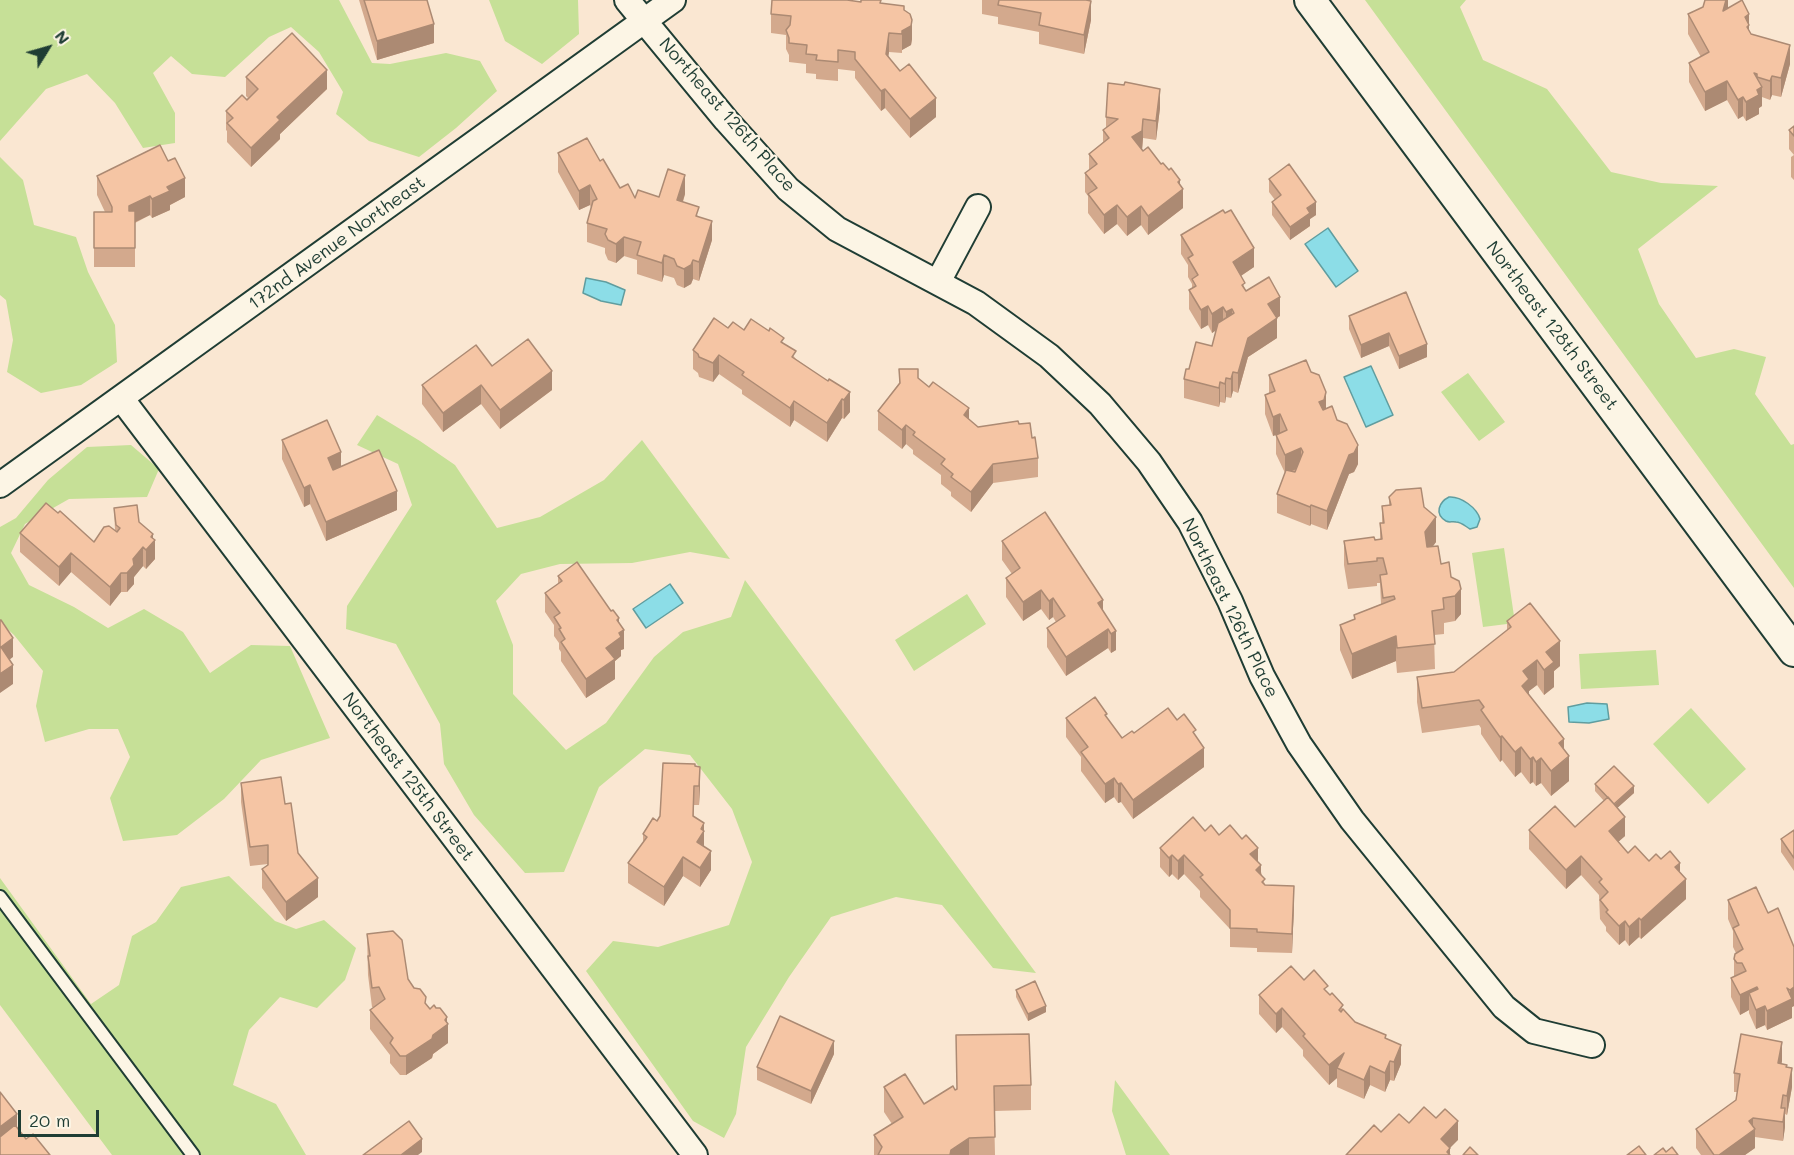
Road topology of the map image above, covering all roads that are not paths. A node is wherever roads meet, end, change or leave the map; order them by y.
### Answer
1 (627, 0) edge
2 (673, 0) edge
3 (1310, 0) edge
4 (645, 20) junction
5 (978, 207) dead end
6 (938, 282) junction
7 (122, 398) junction
8 (0, 485) edge
9 (1794, 651) edge
10 (0, 897) edge
11 (1592, 1045) dead end
12 (193, 1155) edge
13 (695, 1155) edge

1 - 4 street, Northeast 126th Place
2 - 4 street, 172nd Avenue Northeast
3 - 9 street, Northeast 128th Street
4 - 6 street, Northeast 126th Place
4 - 7 street, 172nd Avenue Northeast
5 - 6 street
6 - 11 street, Northeast 126th Place
7 - 8 street, 172nd Avenue Northeast
7 - 13 street, Northeast 125th Street
10 - 12 lane

